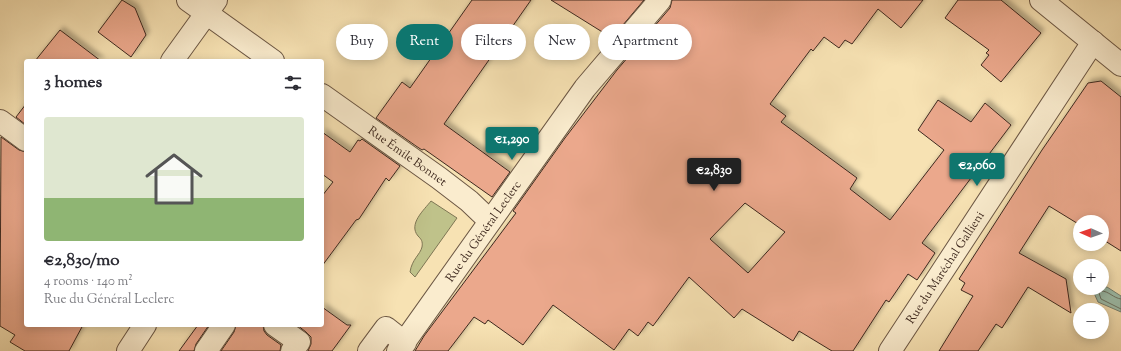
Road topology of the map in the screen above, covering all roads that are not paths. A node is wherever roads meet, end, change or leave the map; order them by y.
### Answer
1 (188, 0) edge
2 (660, 0) edge
3 (1041, 0) edge
4 (210, 7) edge
5 (1093, 42) junction
6 (173, 59) edge
7 (271, 59) edge
8 (1121, 65) edge
9 (324, 97) edge
10 (0, 122) edge
11 (24, 139) edge
12 (490, 221) junction
13 (144, 327) edge
14 (223, 327) edge
15 (278, 327) edge
16 (402, 347) edge
17 (371, 348) edge
18 (128, 351) edge
19 (206, 351) edge
20 (292, 351) edge
21 (890, 351) edge

1 - 4 street
2 - 12 street, Rue du Général Leclerc
3 - 5 street
4 - 6 street
4 - 7 street
5 - 8 street
5 - 21 street, Rue du Maréchal Gallieni
9 - 12 street, Rue Émile Bonnet
10 - 11 street
12 - 16 street, Rue du Général Leclerc
13 - 18 street
14 - 19 street
15 - 20 street
16 - 17 street

